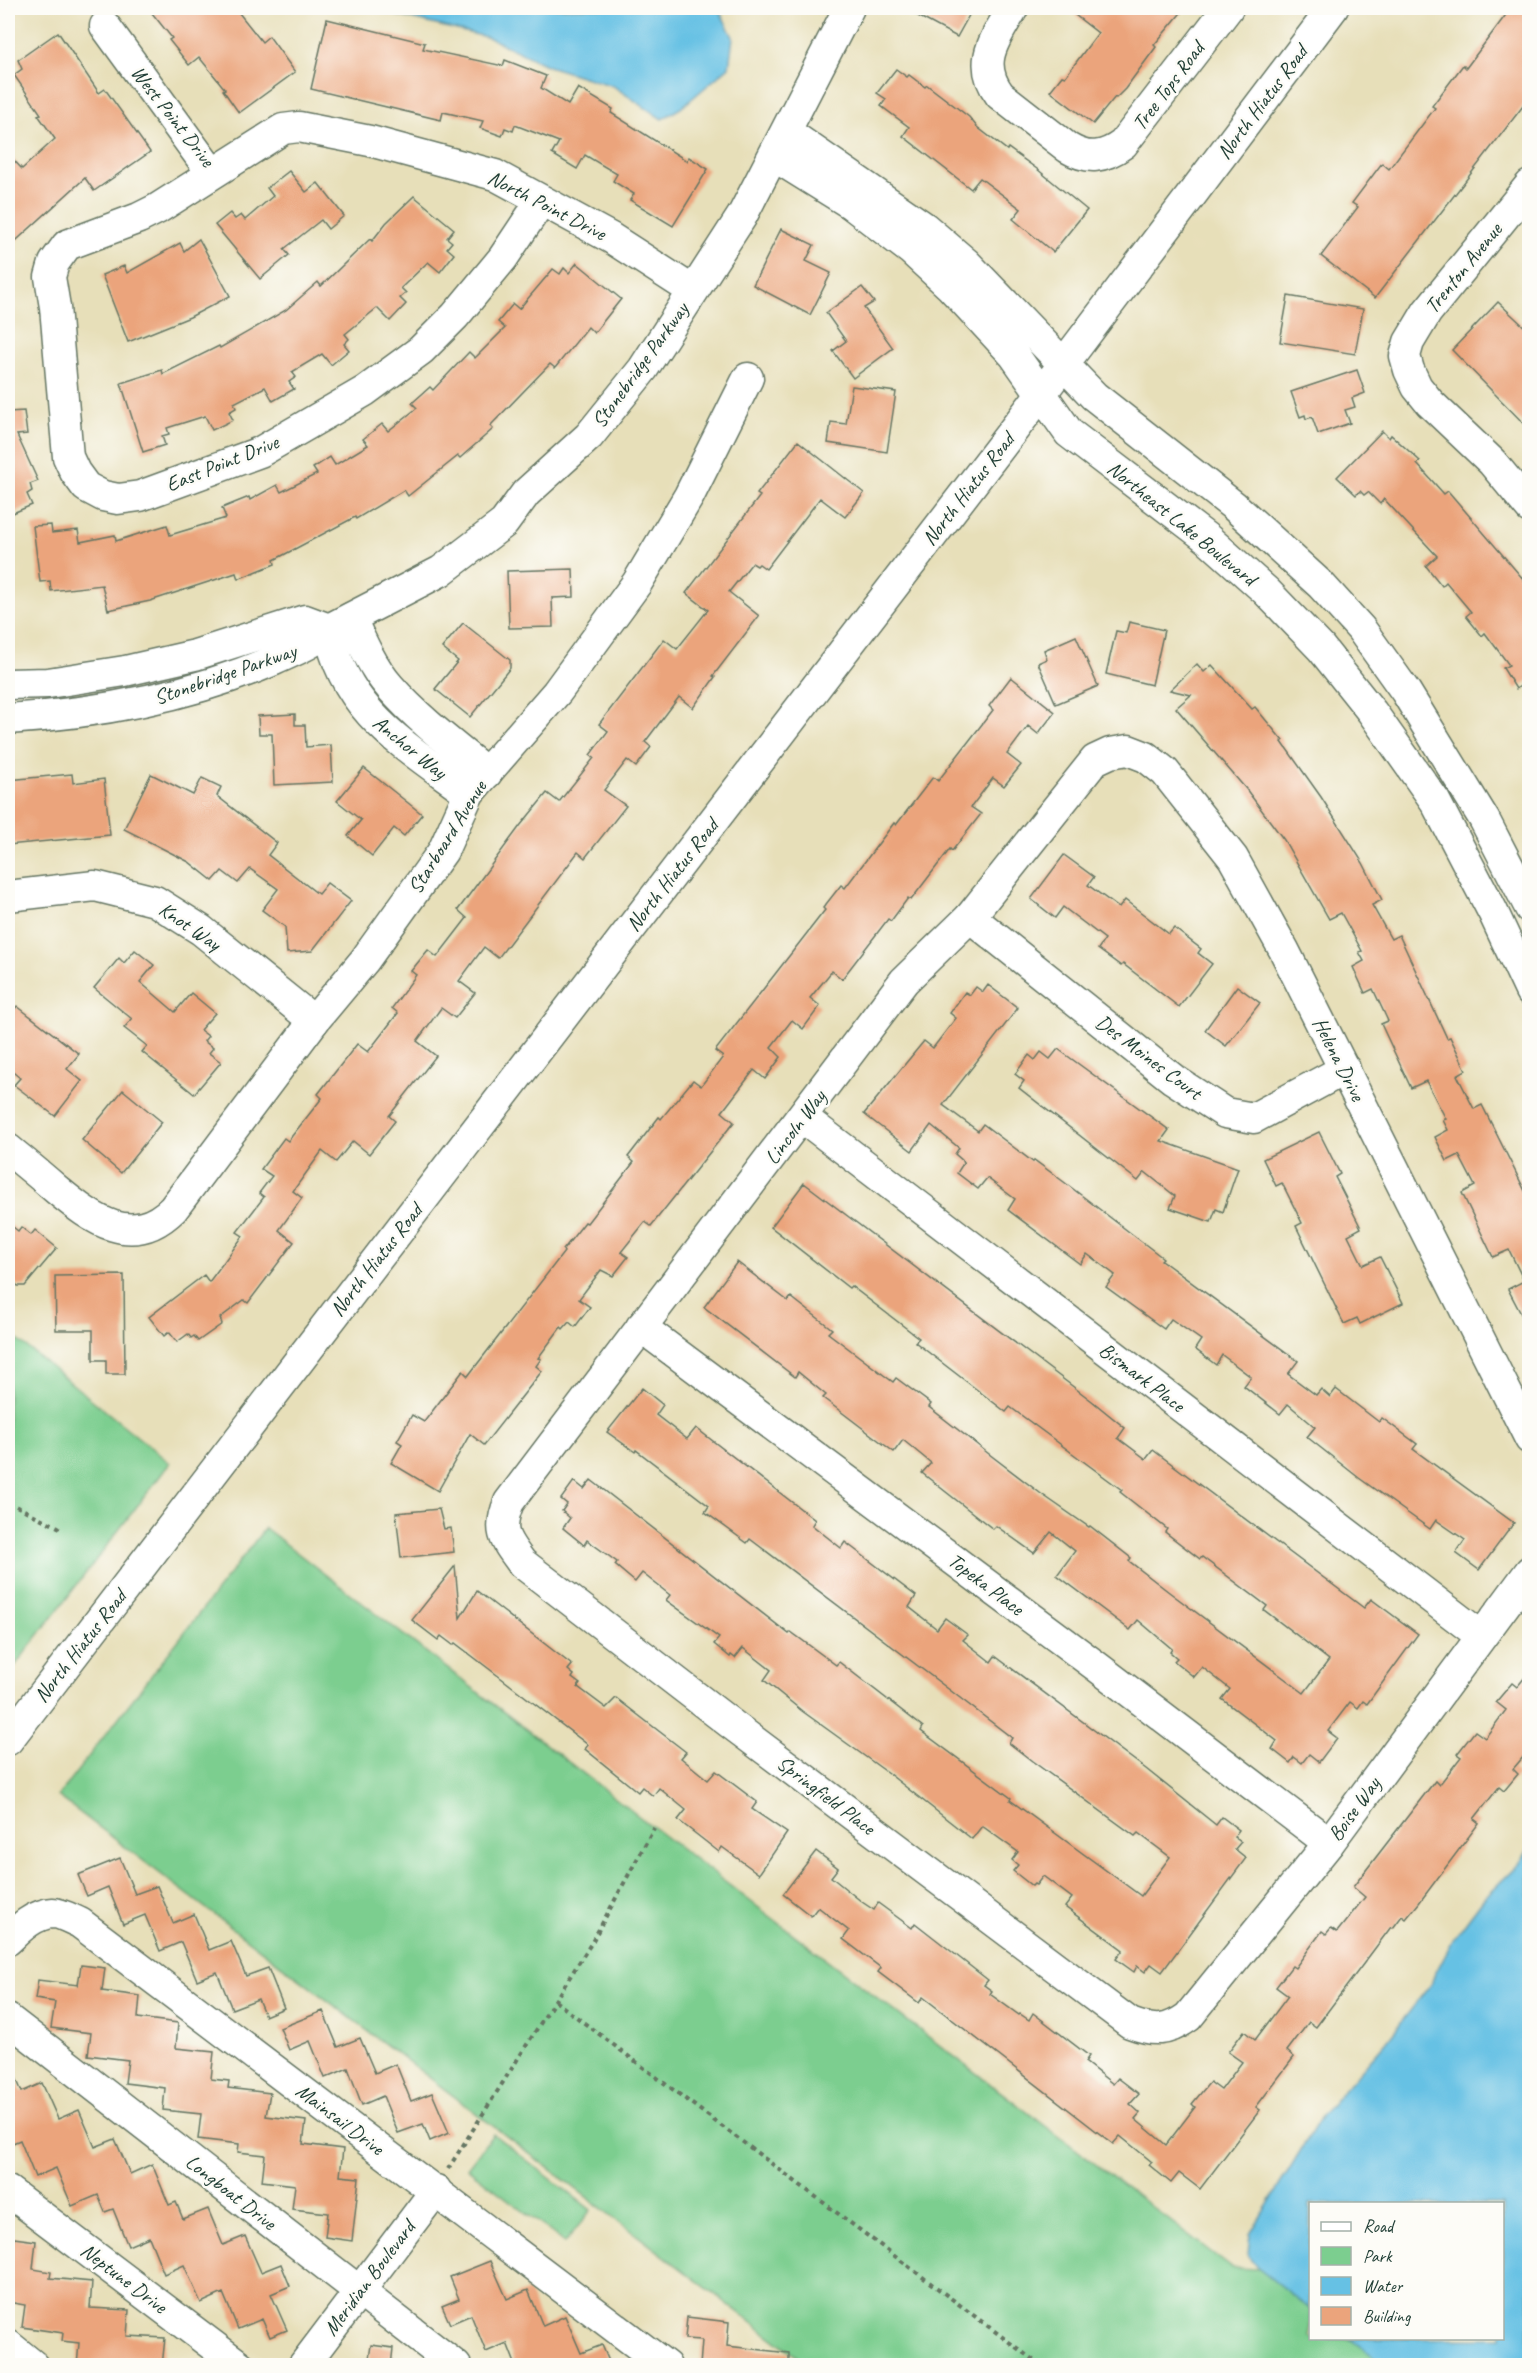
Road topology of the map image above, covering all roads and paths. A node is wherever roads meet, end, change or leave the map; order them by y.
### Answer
1 (849, 8) edge
2 (1013, 8) edge
3 (1228, 8) edge
4 (1333, 8) edge
5 (105, 26) dead end
6 (283, 129) joint
7 (780, 144) junction
8 (212, 173) junction
9 (1530, 185) edge
10 (541, 201) junction
11 (693, 291) junction
12 (1063, 366) junction
13 (748, 378) dead end
14 (1041, 394) junction
15 (1530, 508) edge
16 (1293, 559) junction
17 (1266, 591) junction
18 (340, 624) junction
19 (8, 684) edge
20 (8, 718) edge
21 (1128, 750) joint
22 (478, 783) junction
23 (8, 896) edge
24 (1530, 908) edge
25 (970, 916) junction
26 (1530, 991) edge
27 (315, 1021) junction
28 (1345, 1069) junction
29 (802, 1117) junction
30 (8, 1149) edge
31 (641, 1327) junction
32 (1519, 1394) edge
33 (1530, 1439) edge
34 (8, 1502) edge
35 (60, 1528) dead end
36 (505, 1538) joint
37 (1530, 1572) edge
38 (1481, 1636) junction
39 (8, 1740) edge
40 (654, 1828) dead end
41 (1329, 1843) junction
42 (8, 1940) edge
43 (555, 2001) junction
44 (8, 2019) edge
45 (1162, 2029) joint
46 (442, 2181) junction
47 (8, 2191) edge
48 (358, 2290) junction
49 (8, 2345) edge
50 (34, 2366) edge
51 (240, 2366) edge
52 (303, 2366) edge
53 (456, 2366) edge
54 (666, 2366) edge
55 (1041, 2366) edge

1 - 7 street, Stonebridge Parkway
2 - 3 street, Tree Tops Road
4 - 12 street, North Hiatus Road
5 - 8 street, West Point Drive
6 - 8 street, West Point Drive
6 - 10 street, North Point Drive
7 - 11 street, Stonebridge Parkway
7 - 12 street, Northeast Lake Boulevard
7 - 14 street, Northeast Lake Boulevard
8 - 10 street, East Point Drive
9 - 15 street, Trenton Avenue
10 - 11 street, North Point Drive
11 - 18 street, Stonebridge Parkway
12 - 14 street, North Hiatus Road
12 - 16 street, Northeast Lake Boulevard
13 - 22 street, Starboard Avenue
14 - 17 street, Northeast Lake Boulevard
14 - 39 street, North Hiatus Road
16 - 17 street
16 - 24 street, Northeast Lake Boulevard
17 - 26 street, Northeast Lake Boulevard
18 - 19 street, Stonebridge Parkway
18 - 20 street, Stonebridge Parkway
18 - 22 street, Anchor Way
21 - 25 street, Lincoln Way
21 - 28 street, Helena Drive
22 - 27 street, Starboard Avenue
23 - 27 street, Knot Way
25 - 28 street, Des Moines Court
25 - 29 street, Lincoln Way
27 - 30 street, Starboard Avenue
28 - 32 street, Helena Drive
29 - 31 street, Lincoln Way
29 - 38 street, Bismark Place
31 - 36 street, Lincoln Way
31 - 41 street, Topeka Place
32 - 33 street
34 - 35 path
36 - 45 street, Springfield Place
37 - 38 street, Boise Way
38 - 41 street, Boise Way
40 - 43 path
41 - 45 street, Boise Way
42 - 46 street, Mainsail Drive
43 - 46 path
43 - 55 path
44 - 48 street, Longboat Drive
46 - 48 street, Meridian Boulevard
46 - 54 street, Mainsail Drive
47 - 51 street, Neptune Drive
48 - 52 street, Meridian Boulevard
48 - 53 street, Longboat Drive
49 - 50 street

